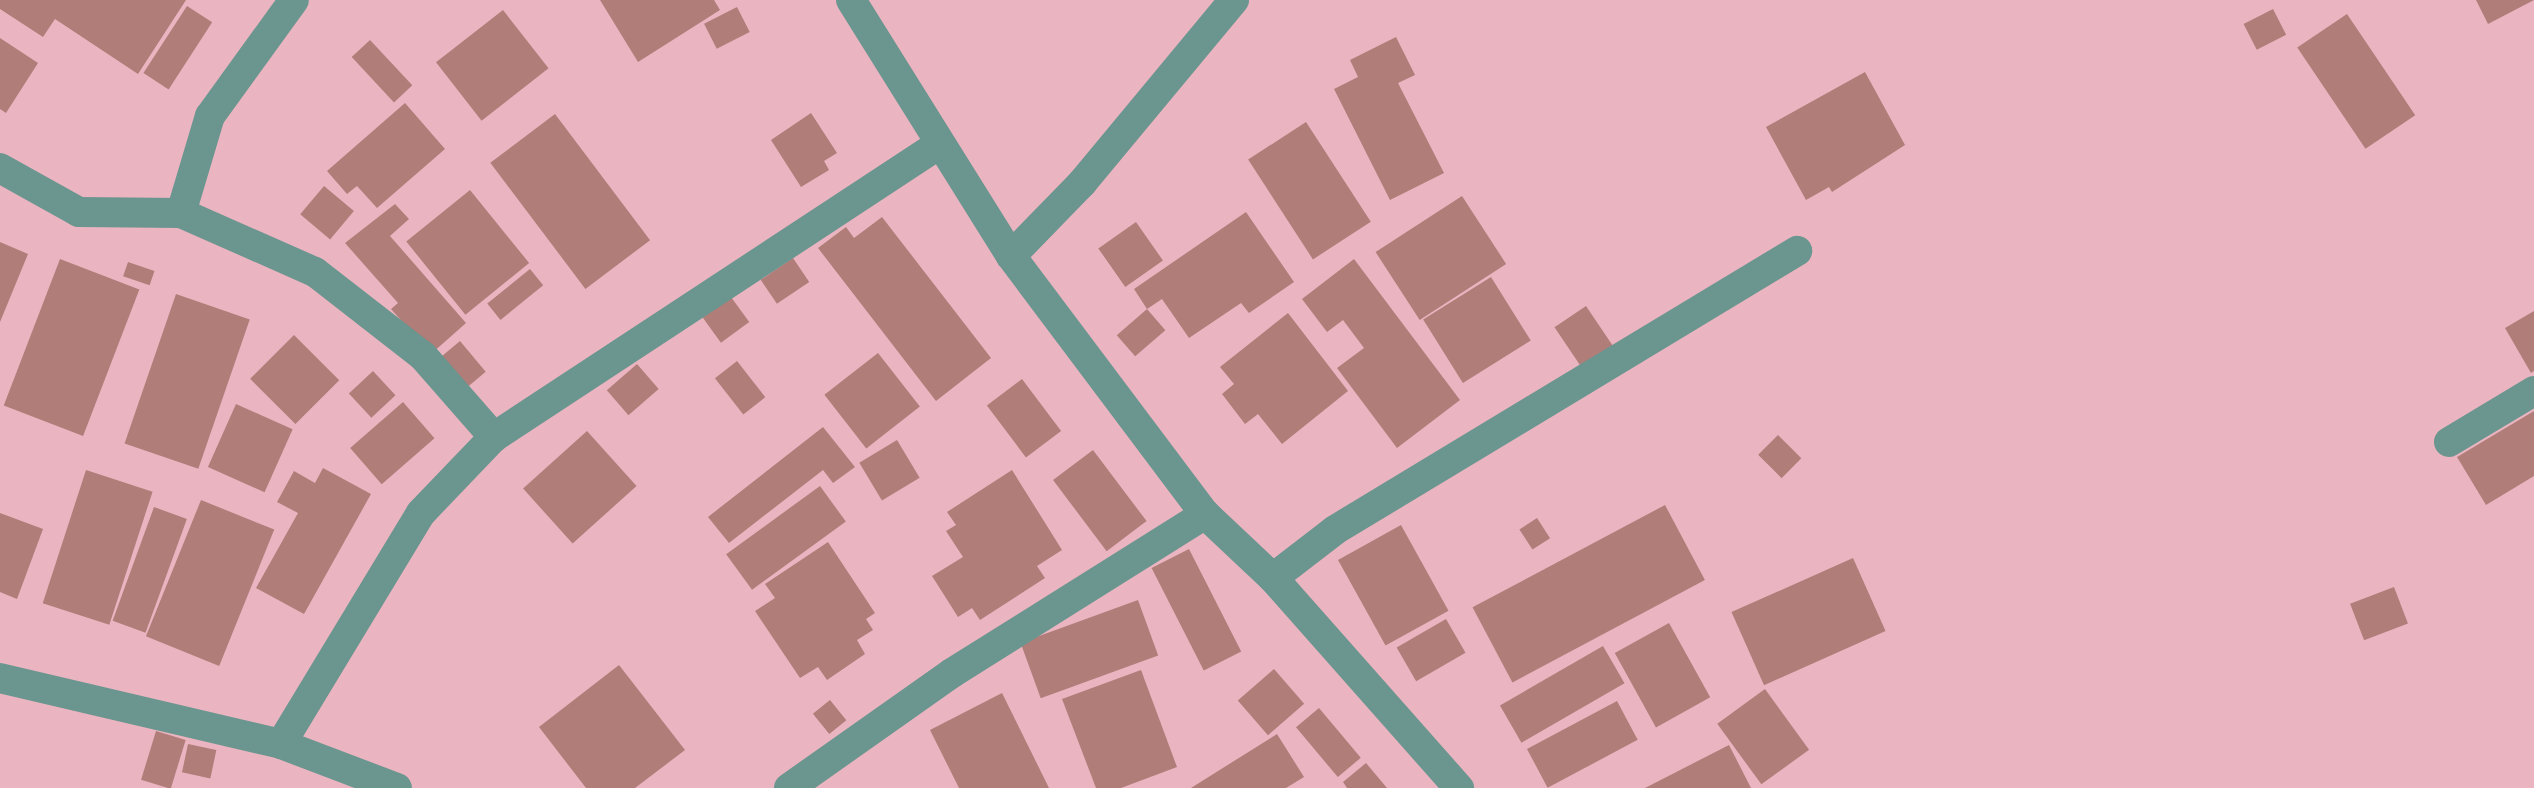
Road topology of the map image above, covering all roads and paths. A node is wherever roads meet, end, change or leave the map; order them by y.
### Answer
1 (294, 0) edge
2 (851, 0) edge
3 (1234, 0) edge
4 (938, 145) junction
5 (0, 168) edge
6 (181, 213) junction
7 (1797, 251) dead end
8 (1011, 256) junction
9 (2534, 391) edge
10 (494, 437) junction
11 (2449, 442) dead end
12 (1205, 514) junction
13 (1274, 578) junction
14 (0, 678) edge
15 (281, 744) junction
16 (397, 788) edge
17 (789, 788) edge
18 (1459, 788) edge

1 - 6 street
2 - 4 street
3 - 8 street
4 - 8 street
4 - 10 street
5 - 6 street
6 - 10 street
7 - 13 street
8 - 12 street
9 - 11 street
10 - 15 street
12 - 13 street
12 - 17 street
13 - 18 street
14 - 15 street
15 - 16 street

